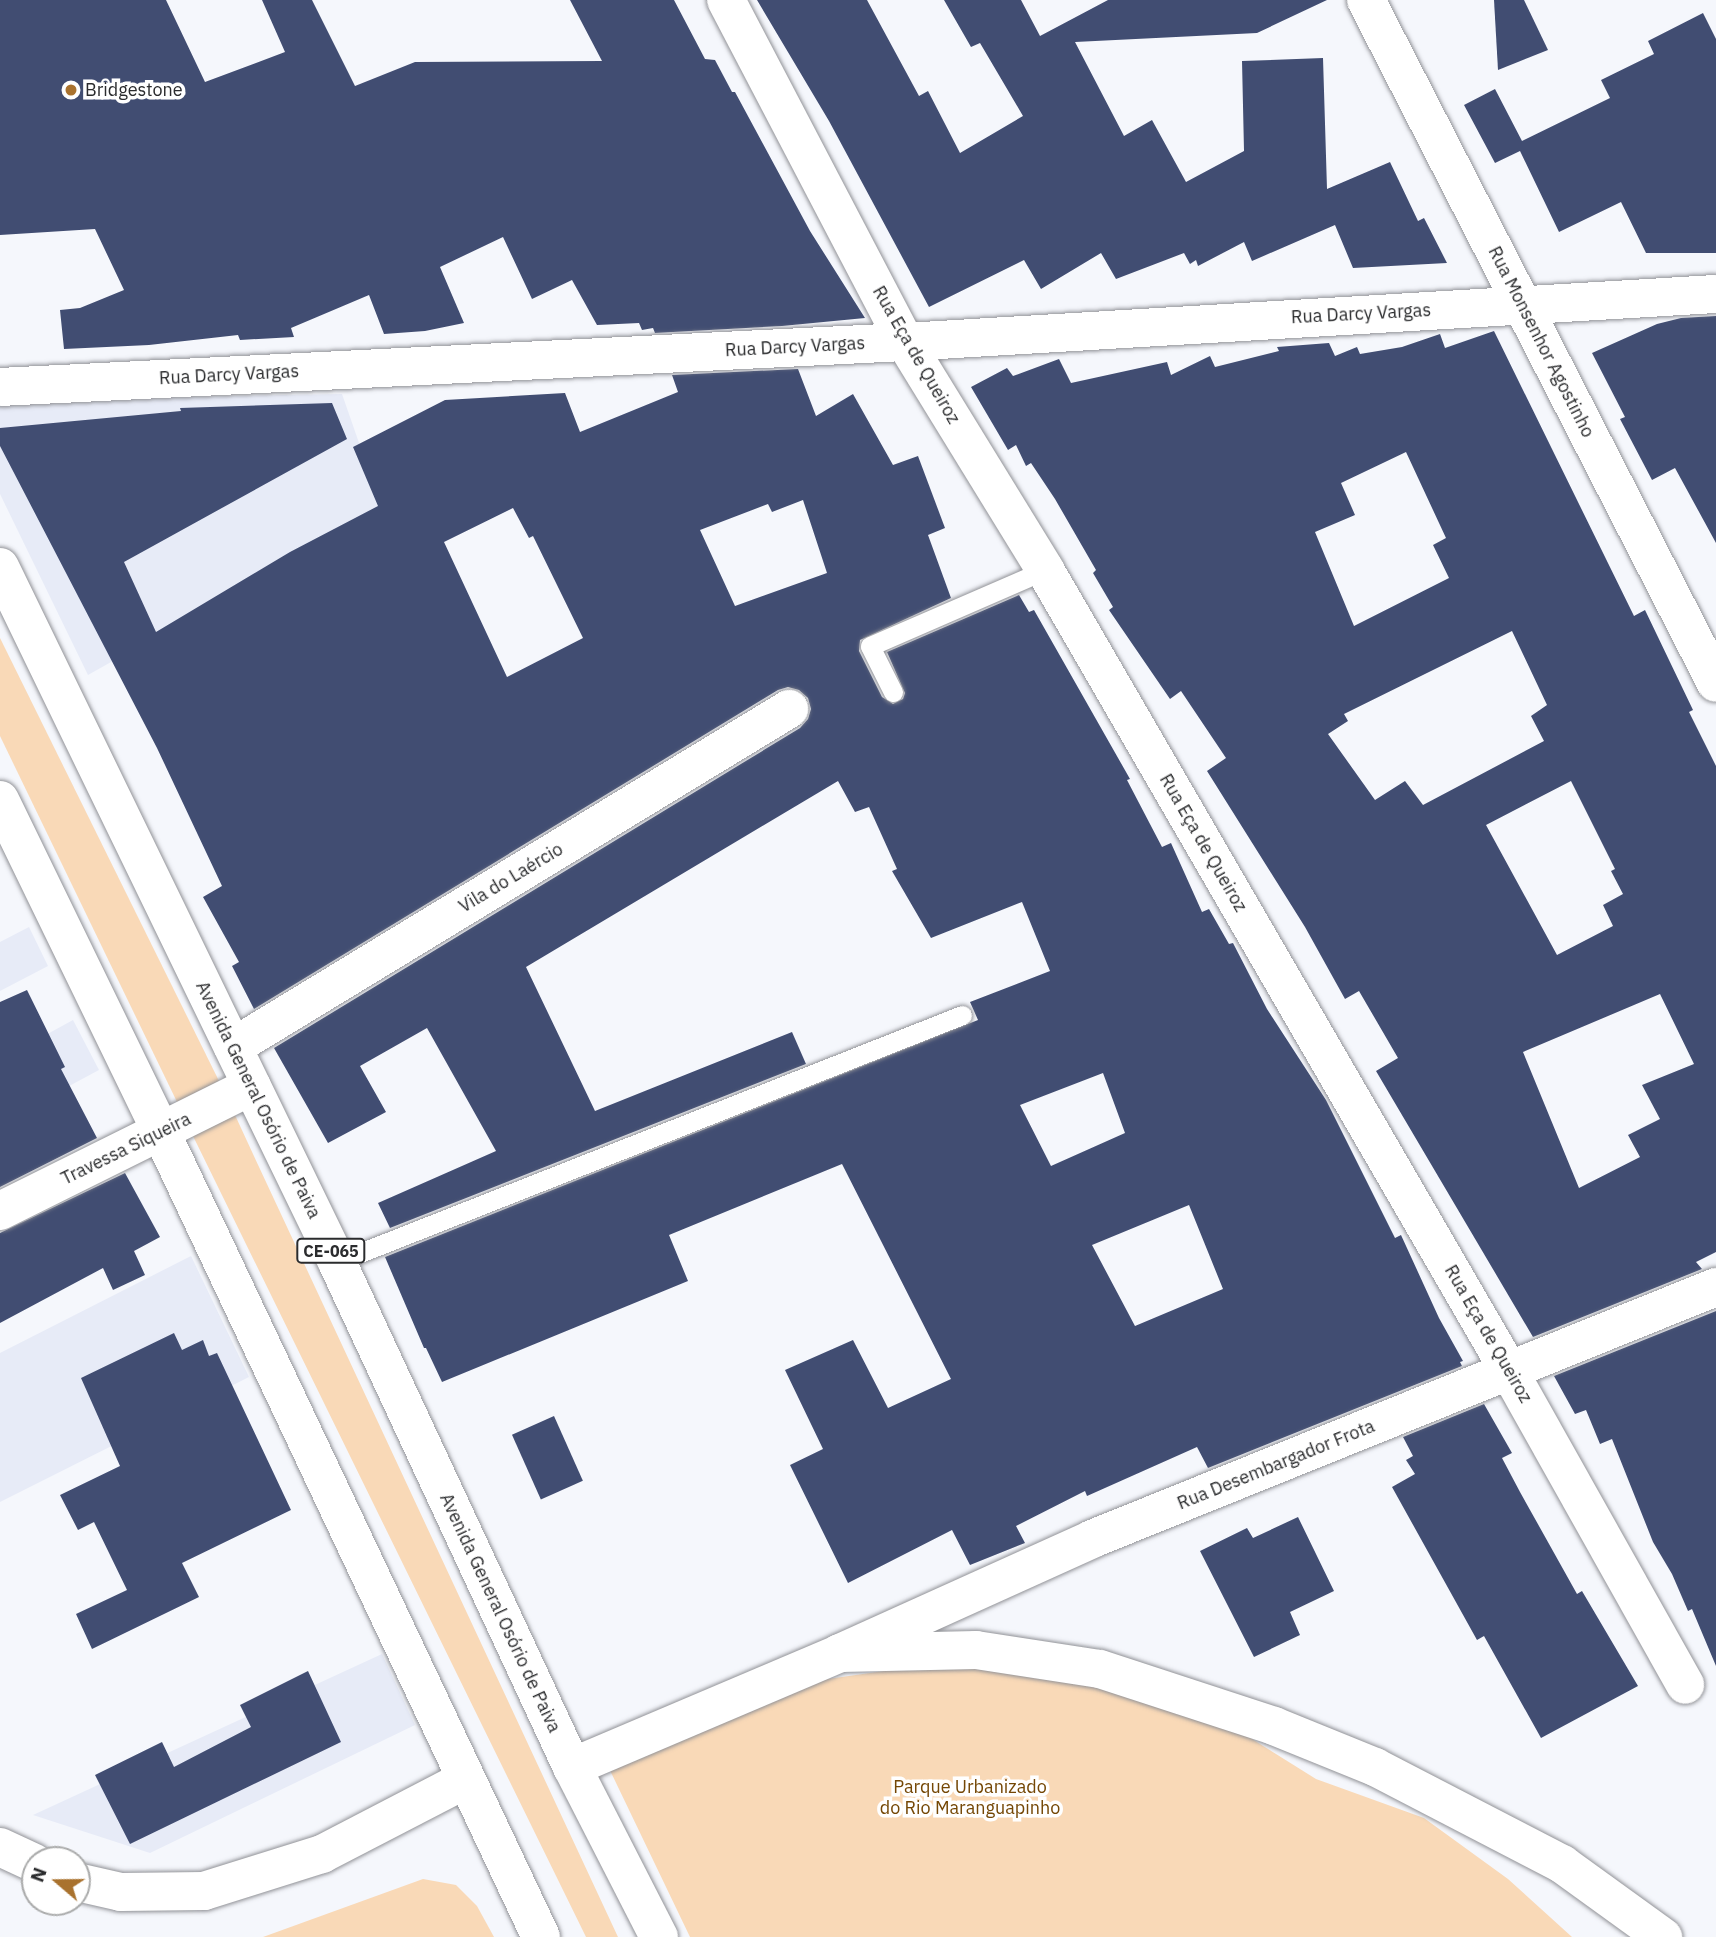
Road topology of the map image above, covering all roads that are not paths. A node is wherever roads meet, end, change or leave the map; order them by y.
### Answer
1 (726, 0) edge
2 (1366, 0) edge
3 (1716, 294) edge
4 (1522, 305) junction
5 (905, 342) junction
6 (0, 387) edge
7 (0, 567) edge
8 (1045, 570) junction
9 (1716, 683) edge
10 (893, 692) dead end
11 (789, 709) dead end
12 (0, 800) edge
13 (962, 1015) dead end
14 (233, 1047) junction
15 (252, 1086) junction
16 (161, 1132) junction
17 (0, 1211) edge
18 (337, 1262) junction
19 (1716, 1287) edge
20 (1508, 1368) junction
21 (840, 1653) junction
22 (1685, 1685) dead end
23 (572, 1767) junction
24 (465, 1780) junction
25 (91, 1885) edge
26 (541, 1937) edge
27 (659, 1937) edge
28 (1663, 1937) edge

1 - 5 street, Rua Eça de Queiroz
2 - 4 street, Rua Monsenhor Agostinho
3 - 4 street, Rua Darcy Vargas
4 - 5 street, Rua Darcy Vargas
4 - 9 street, Rua Monsenhor Agostinho
5 - 6 street, Rua Darcy Vargas
5 - 8 street, Rua Eça de Queiroz
7 - 14 street, Avenida General Osório de Paiva / CE-065
8 - 10 lane
8 - 20 street, Rua Eça de Queiroz
11 - 14 street, Vila do Laércio
12 - 16 street
13 - 18 lane
14 - 15 street, Avenida General Osório de Paiva / CE-065
15 - 16 street, Travessa Siqueira
15 - 18 street, Avenida General Osório de Paiva / CE-065
16 - 17 street, Travessa Siqueira
16 - 24 street
18 - 23 street, Avenida General Osório de Paiva / CE-065
19 - 20 street, Rua Desembargador Frota
20 - 21 street, Rua Desembargador Frota
20 - 22 street, Rua Eça de Queiroz
21 - 23 street, Rua Desembargador Frota
21 - 28 street
23 - 27 street, Avenida General Osório de Paiva / CE-065
24 - 25 street
24 - 26 street

